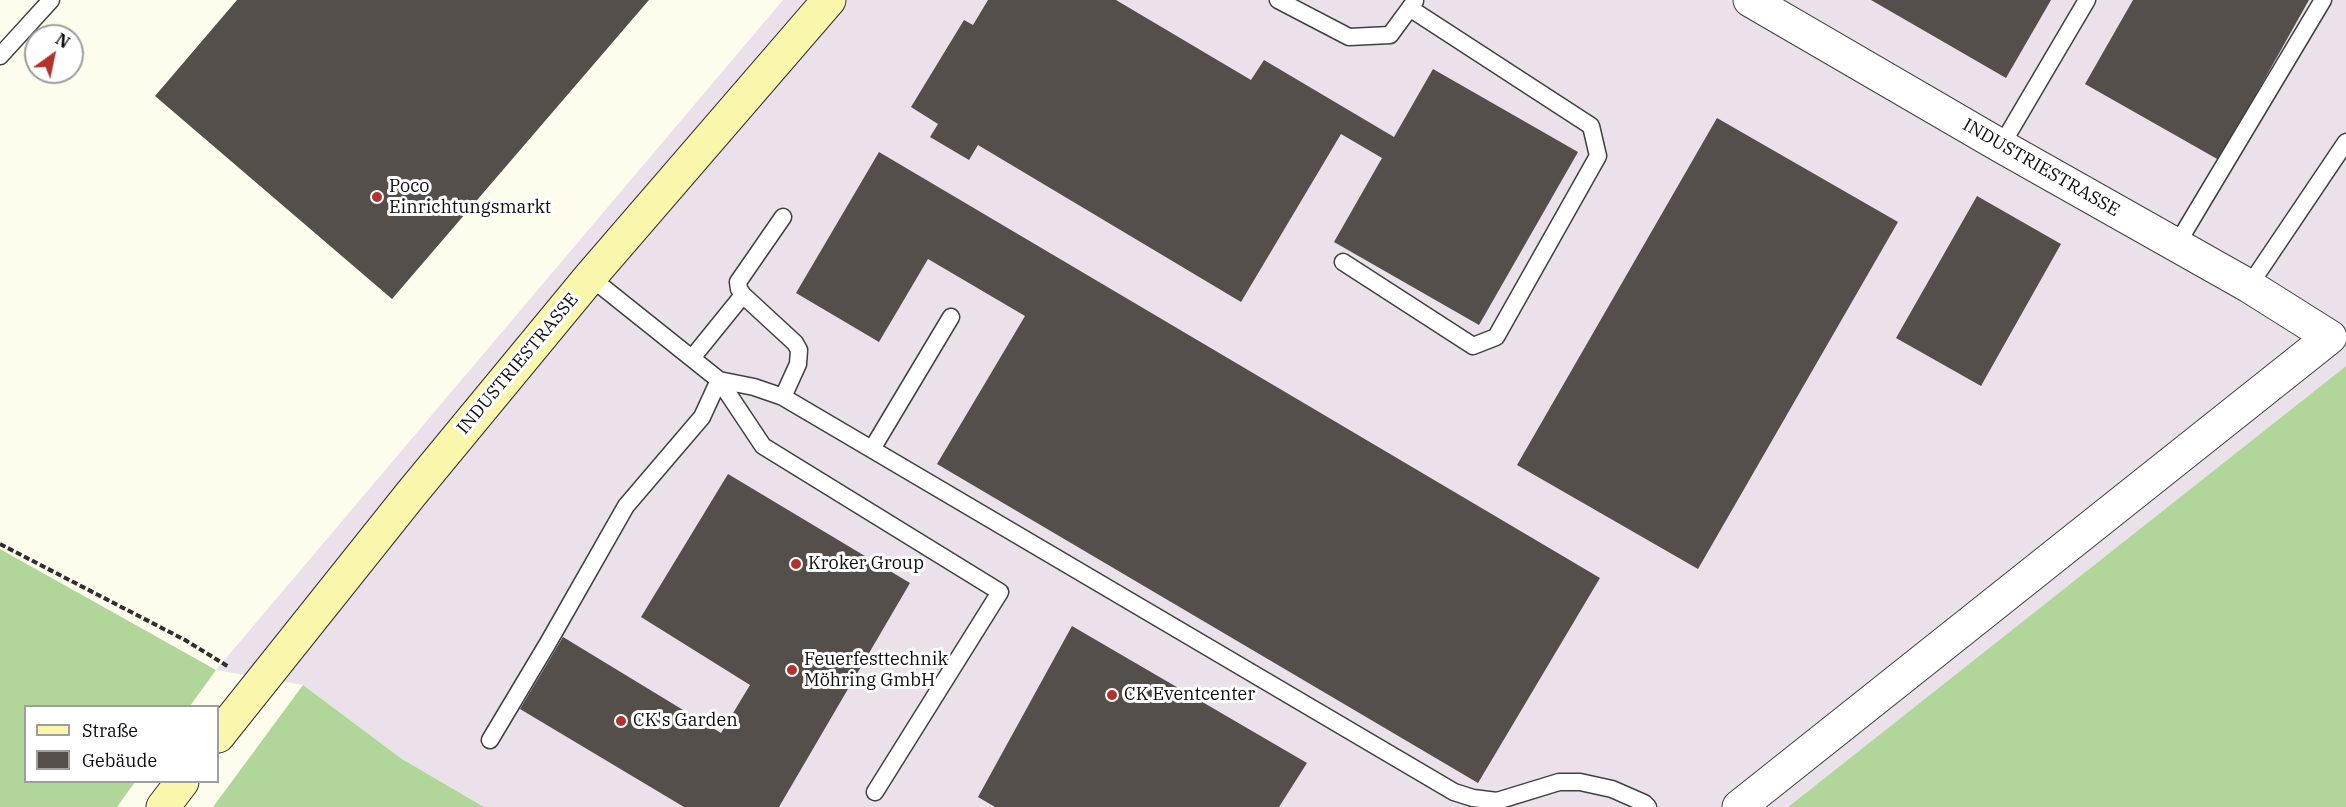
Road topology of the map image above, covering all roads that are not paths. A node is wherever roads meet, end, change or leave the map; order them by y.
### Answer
1 (51, 0) edge
2 (830, 0) edge
3 (1278, 0) edge
4 (1750, 0) edge
5 (2087, 0) edge
6 (2323, 0) edge
7 (1413, 4) edge
8 (0, 56) edge
9 (2346, 142) edge
10 (2001, 146) junction
11 (783, 217) dead end
12 (2177, 244) junction
13 (1343, 262) dead end
14 (590, 277) junction
15 (2249, 286) junction
16 (744, 295) junction
17 (951, 317) dead end
18 (692, 358) junction
19 (719, 380) junction
20 (783, 397) junction
21 (872, 449) junction
22 (219, 735) edge
23 (490, 740) dead end
24 (181, 783) edge
25 (874, 792) dead end
26 (163, 807) edge
27 (1648, 807) edge
28 (1739, 807) edge

1 - 8 lane
2 - 14 street, INDUSTRIESTRASSE
3 - 7 lane
4 - 10 street, INDUSTRIESTRASSE
5 - 10 lane
6 - 12 lane
7 - 13 lane
9 - 15 lane
10 - 12 street, INDUSTRIESTRASSE
11 - 16 lane
12 - 15 street, INDUSTRIESTRASSE
14 - 18 lane
14 - 22 street, INDUSTRIESTRASSE
15 - 28 street, INDUSTRIESTRASSE
16 - 18 lane
16 - 20 lane
17 - 21 lane
18 - 19 lane
19 - 20 lane
19 - 23 lane
19 - 25 lane
20 - 21 lane
21 - 27 lane
24 - 26 street

